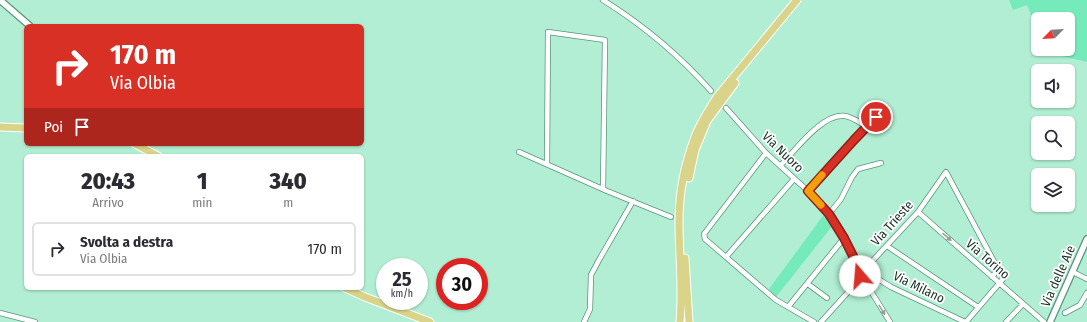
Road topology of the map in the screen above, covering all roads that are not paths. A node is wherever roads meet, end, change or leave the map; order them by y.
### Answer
1 (0, 0) edge
2 (603, 0) edge
3 (797, 0) edge
4 (802, 0) edge
5 (28, 24) edge
6 (711, 91) dead end
7 (726, 108) dead end
8 (876, 117) dead end
9 (0, 127) edge
10 (867, 127) junction
11 (24, 128) edge
12 (139, 146) edge
13 (148, 146) edge
14 (519, 152) dead end
15 (766, 153) junction
16 (155, 154) edge
17 (547, 164) junction
18 (881, 164) dead end
19 (780, 166) junction
20 (794, 178) junction
21 (603, 189) junction
22 (808, 191) junction
23 (633, 201) junction
24 (918, 212) junction
25 (829, 214) junction
26 (672, 217) dead end
27 (844, 238) junction
28 (1087, 239) edge
29 (887, 246) junction
30 (726, 257) junction
31 (998, 269) junction
32 (863, 271) junction
33 (1073, 272) junction
34 (992, 277) junction
35 (1087, 279) edge
36 (808, 284) junction
37 (1000, 284) junction
38 (349, 290) edge
39 (1087, 293) edge
40 (827, 298) dead end
41 (1023, 304) junction
42 (788, 307) junction
43 (978, 307) junction
44 (0, 313) edge
45 (1065, 313) dead end
46 (35, 322) edge
47 (430, 322) edge
48 (584, 322) edge
49 (680, 322) edge
50 (689, 322) edge
51 (814, 322) edge
52 (821, 322) edge
53 (890, 322) edge
54 (965, 322) edge
55 (1006, 322) edge
56 (1044, 322) edge
57 (1050, 322) edge

1 - 5 street
2 - 6 street
3 - 49 main road
4 - 50 main road
7 - 15 street, Via Nuoro
8 - 10 street
9 - 11 main road
10 - 19 street
10 - 22 street
12 - 16 main road
13 - 16 main road
14 - 17 street
15 - 19 street, Via Nuoro
15 - 30 street
17 - 21 street
17 - 21 street
18 - 25 street
19 - 20 street, Via Nuoro
20 - 22 street, Via Nuoro
20 - 30 street
21 - 23 street
22 - 25 street, Via Nuoro
23 - 26 street
23 - 48 street
24 - 29 street, Via Trieste
24 - 31 street, Via Trieste
24 -> 34 street, Via Torino
25 - 27 street, Via Nuoro
27 - 32 street, Via Nuoro
27 - 36 street
28 - 33 street, Via delle Aie
29 - 32 street, Via Trieste
29 - 43 street
30 - 42 street
31 - 34 street
31 - 37 street
32 - 52 street, Via Trieste
32 -> 53 street, Via Nuoro
32 - 54 street, Via Milano
33 - 35 street
33 - 57 street, Via delle Aie
34 - 37 street, Via Torino
36 - 40 street
36 - 42 street
37 - 41 street, Via Torino
37 - 43 street
38 - 47 main road
39 - 45 street
41 - 55 street
41 - 56 street, Via Torino
42 - 51 street
43 - 54 street
44 - 46 street

